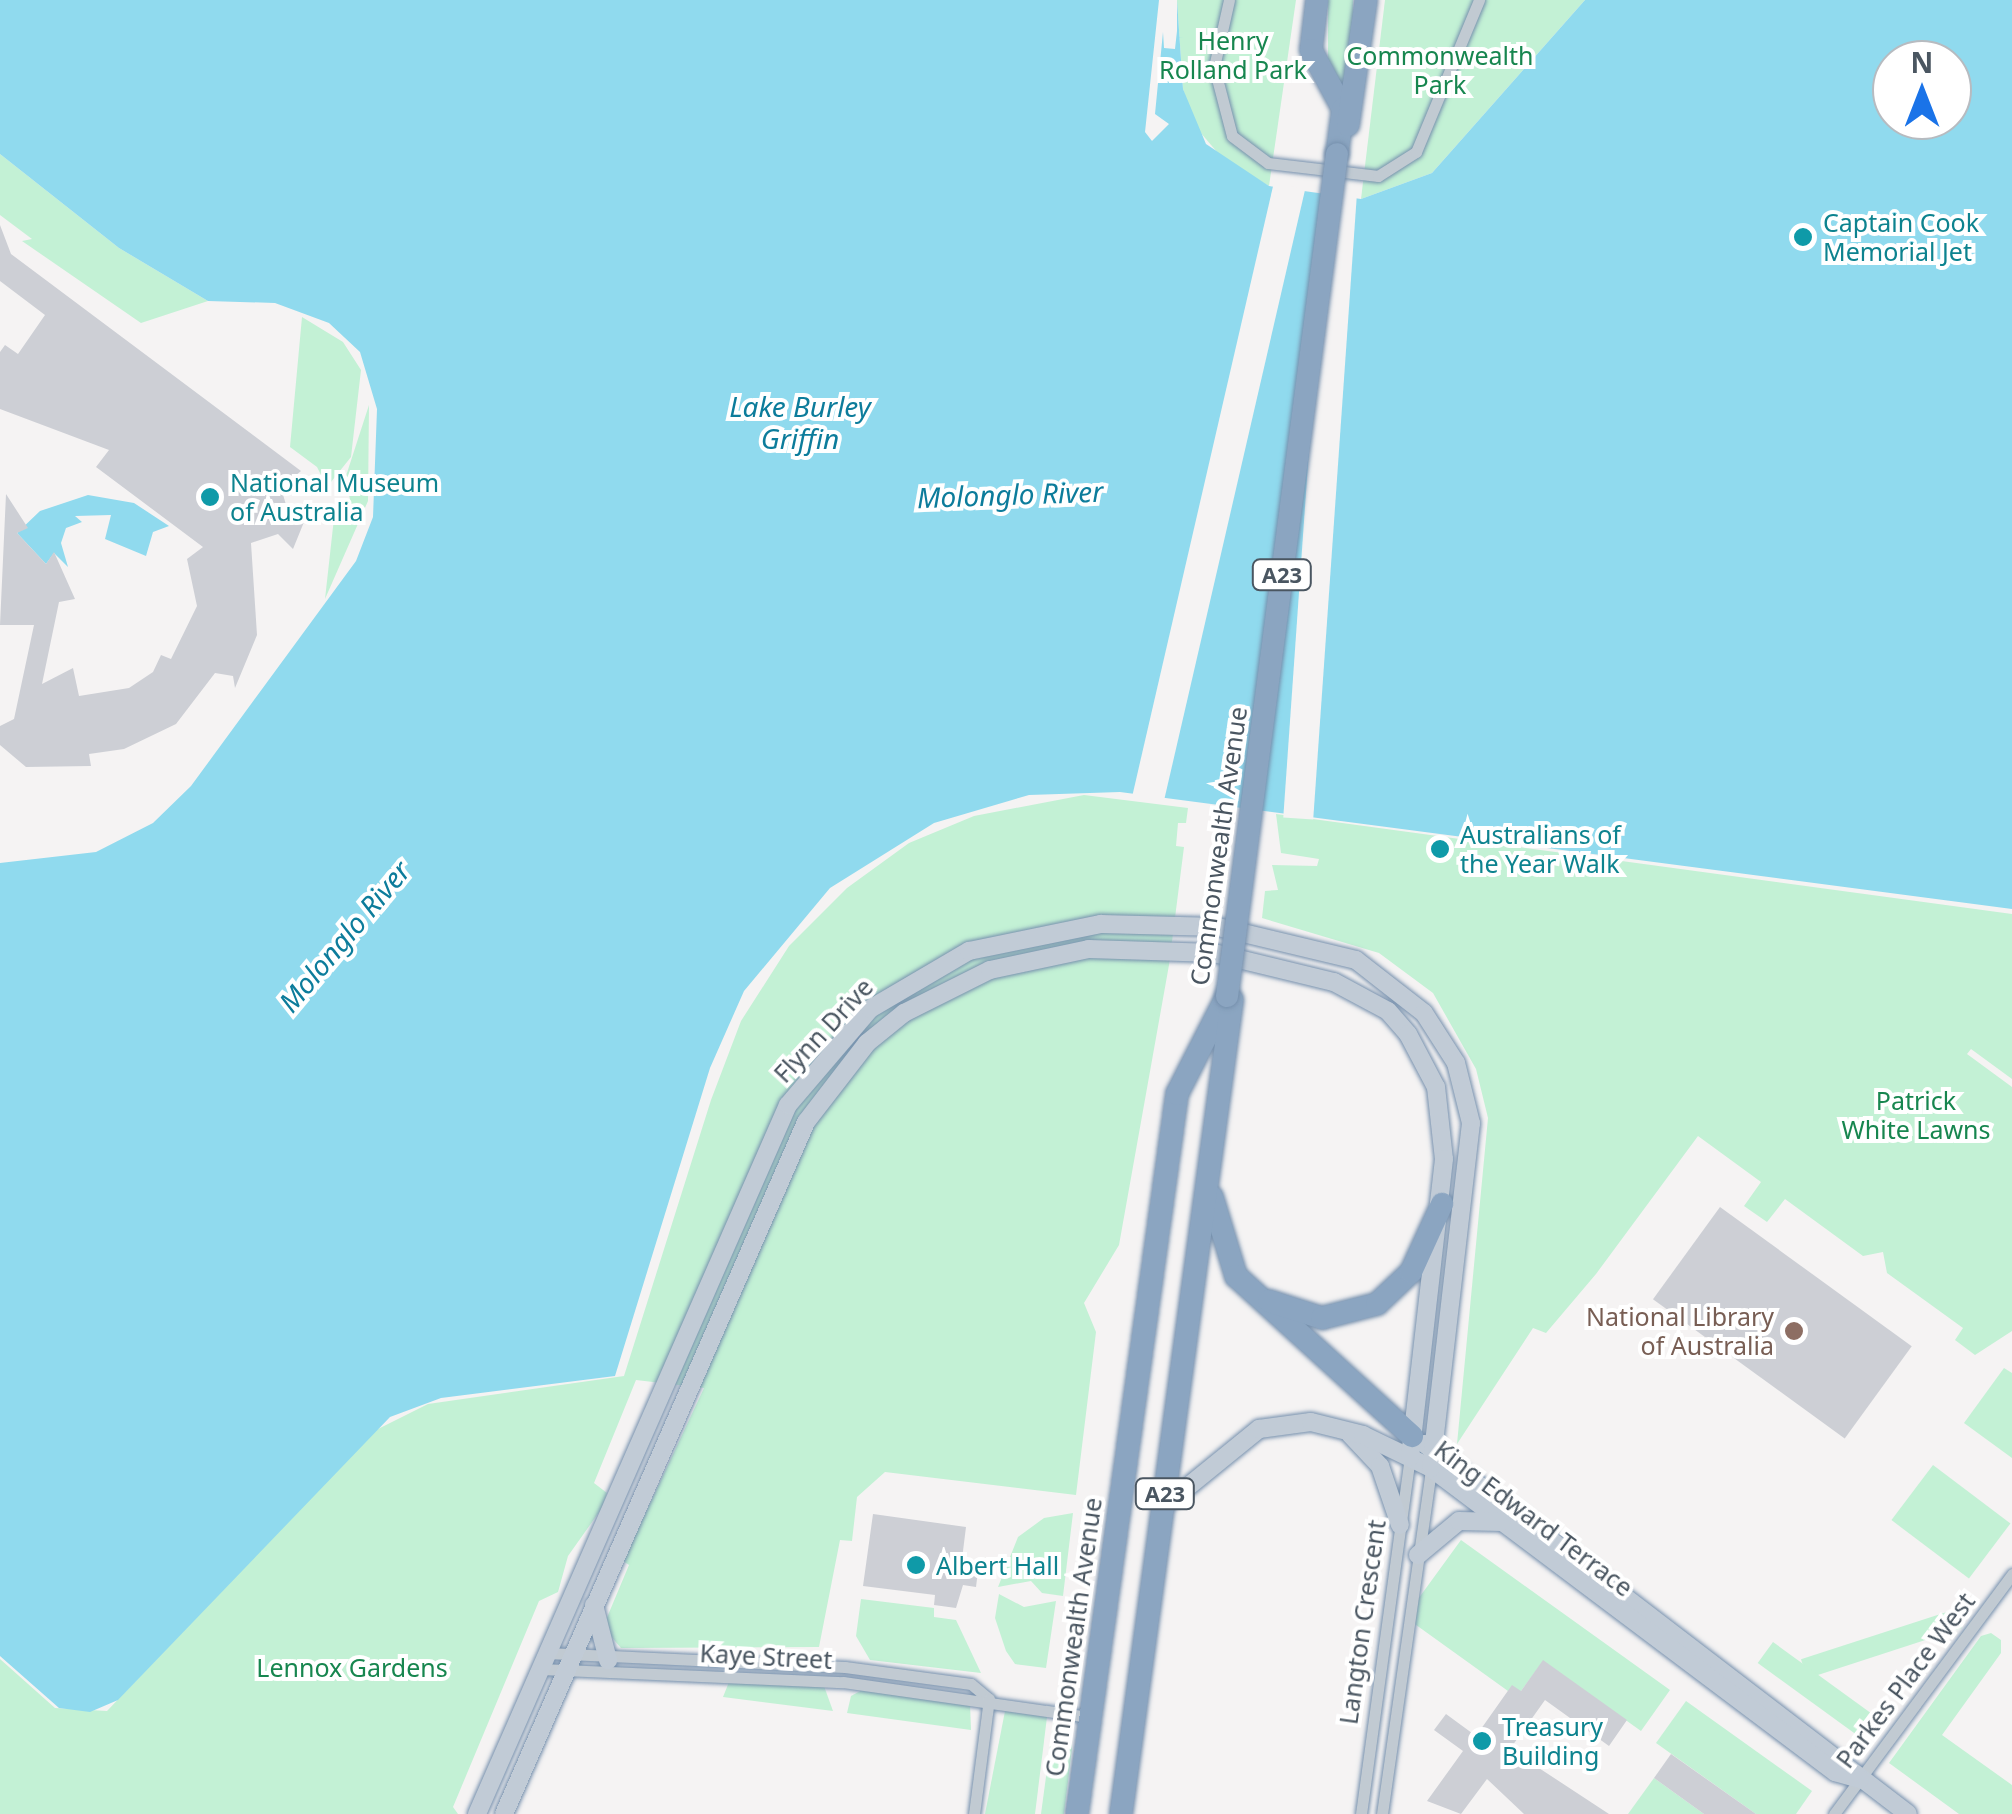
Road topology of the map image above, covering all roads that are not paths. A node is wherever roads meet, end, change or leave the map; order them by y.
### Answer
1 (1229, 0) edge
2 (1317, 0) edge
3 (1366, 0) edge
4 (1479, 0) edge
5 (1341, 154) junction
6 (1230, 996) junction
7 (1208, 1174) junction
8 (1442, 1204) junction
9 (1252, 1293) junction
10 (1346, 1430) junction
11 (1411, 1447) junction
12 (1432, 1449) junction
13 (1430, 1468) junction
14 (1163, 1507) junction
15 (1502, 1522) junction
16 (1400, 1525) junction
17 (1418, 1554) junction
18 (2012, 1574) edge
19 (594, 1600) junction
20 (608, 1660) junction
21 (544, 1661) junction
22 (564, 1668) junction
23 (989, 1699) junction
24 (1090, 1717) junction
25 (1372, 1732) junction
26 (513, 1733) junction
27 (1392, 1737) junction
28 (533, 1742) junction
29 (1860, 1779) junction
30 (477, 1814) edge
31 (504, 1814) edge
32 (974, 1814) edge
33 (1077, 1814) edge
34 (1122, 1814) edge
35 (1361, 1814) edge
36 (1382, 1814) edge
37 (1834, 1814) edge
38 (1908, 1814) edge

1 - 4 street
2 - 5 highway, Commonwealth Avenue / A23
3 - 5 highway, Commonwealth Avenue / A23
5 - 6 highway, Commonwealth Avenue / A23, bridge
5 - 6 highway, Commonwealth Avenue / A23, bridge
6 - 7 highway, Commonwealth Avenue / A23
6 - 24 highway, Commonwealth Avenue / A23
7 - 9 highway
7 - 14 highway, Commonwealth Avenue / A23
8 - 9 highway
8 - 11 main road, Flynn Drive
8 - 19 main road, Flynn Drive
9 - 11 highway
10 - 11 main road, King Edward Terrace
10 - 14 main road, King Edward Terrace
10 - 16 main road
11 - 12 main road, King Edward Terrace
11 - 13 main road, King Edward Terrace
11 - 16 street, Langton Crescent
12 - 13 main road, Langton Crescent
12 - 21 main road, Flynn Drive
12 - 29 main road, King Edward Terrace
13 - 15 main road, King Edward Terrace
13 - 17 street, Langton Crescent
14 - 34 highway, Commonwealth Avenue / A23
15 - 17 main road
15 - 29 main road, King Edward Terrace
16 - 25 street, Langton Crescent
17 - 27 street, Langton Crescent
18 - 29 street, Parkes Place West
19 - 20 main road
19 - 22 main road, Flynn Drive
20 - 22 street, Kaye Street
20 - 23 street, Kaye Street
21 - 22 street, Kaye Street
21 - 26 main road, Flynn Drive
22 - 23 street, Kaye Street
22 - 28 main road, Flynn Drive
23 - 24 street, Kaye Street
23 - 32 street
24 - 33 highway, Commonwealth Avenue / A23
25 - 27 street
25 - 35 street, Langton Crescent
26 - 28 main road
26 - 30 main road, Flynn Drive
27 - 36 street, Langton Crescent
28 - 31 main road, Flynn Drive
29 - 37 street, Parkes Place West
29 - 38 main road, King Edward Terrace

